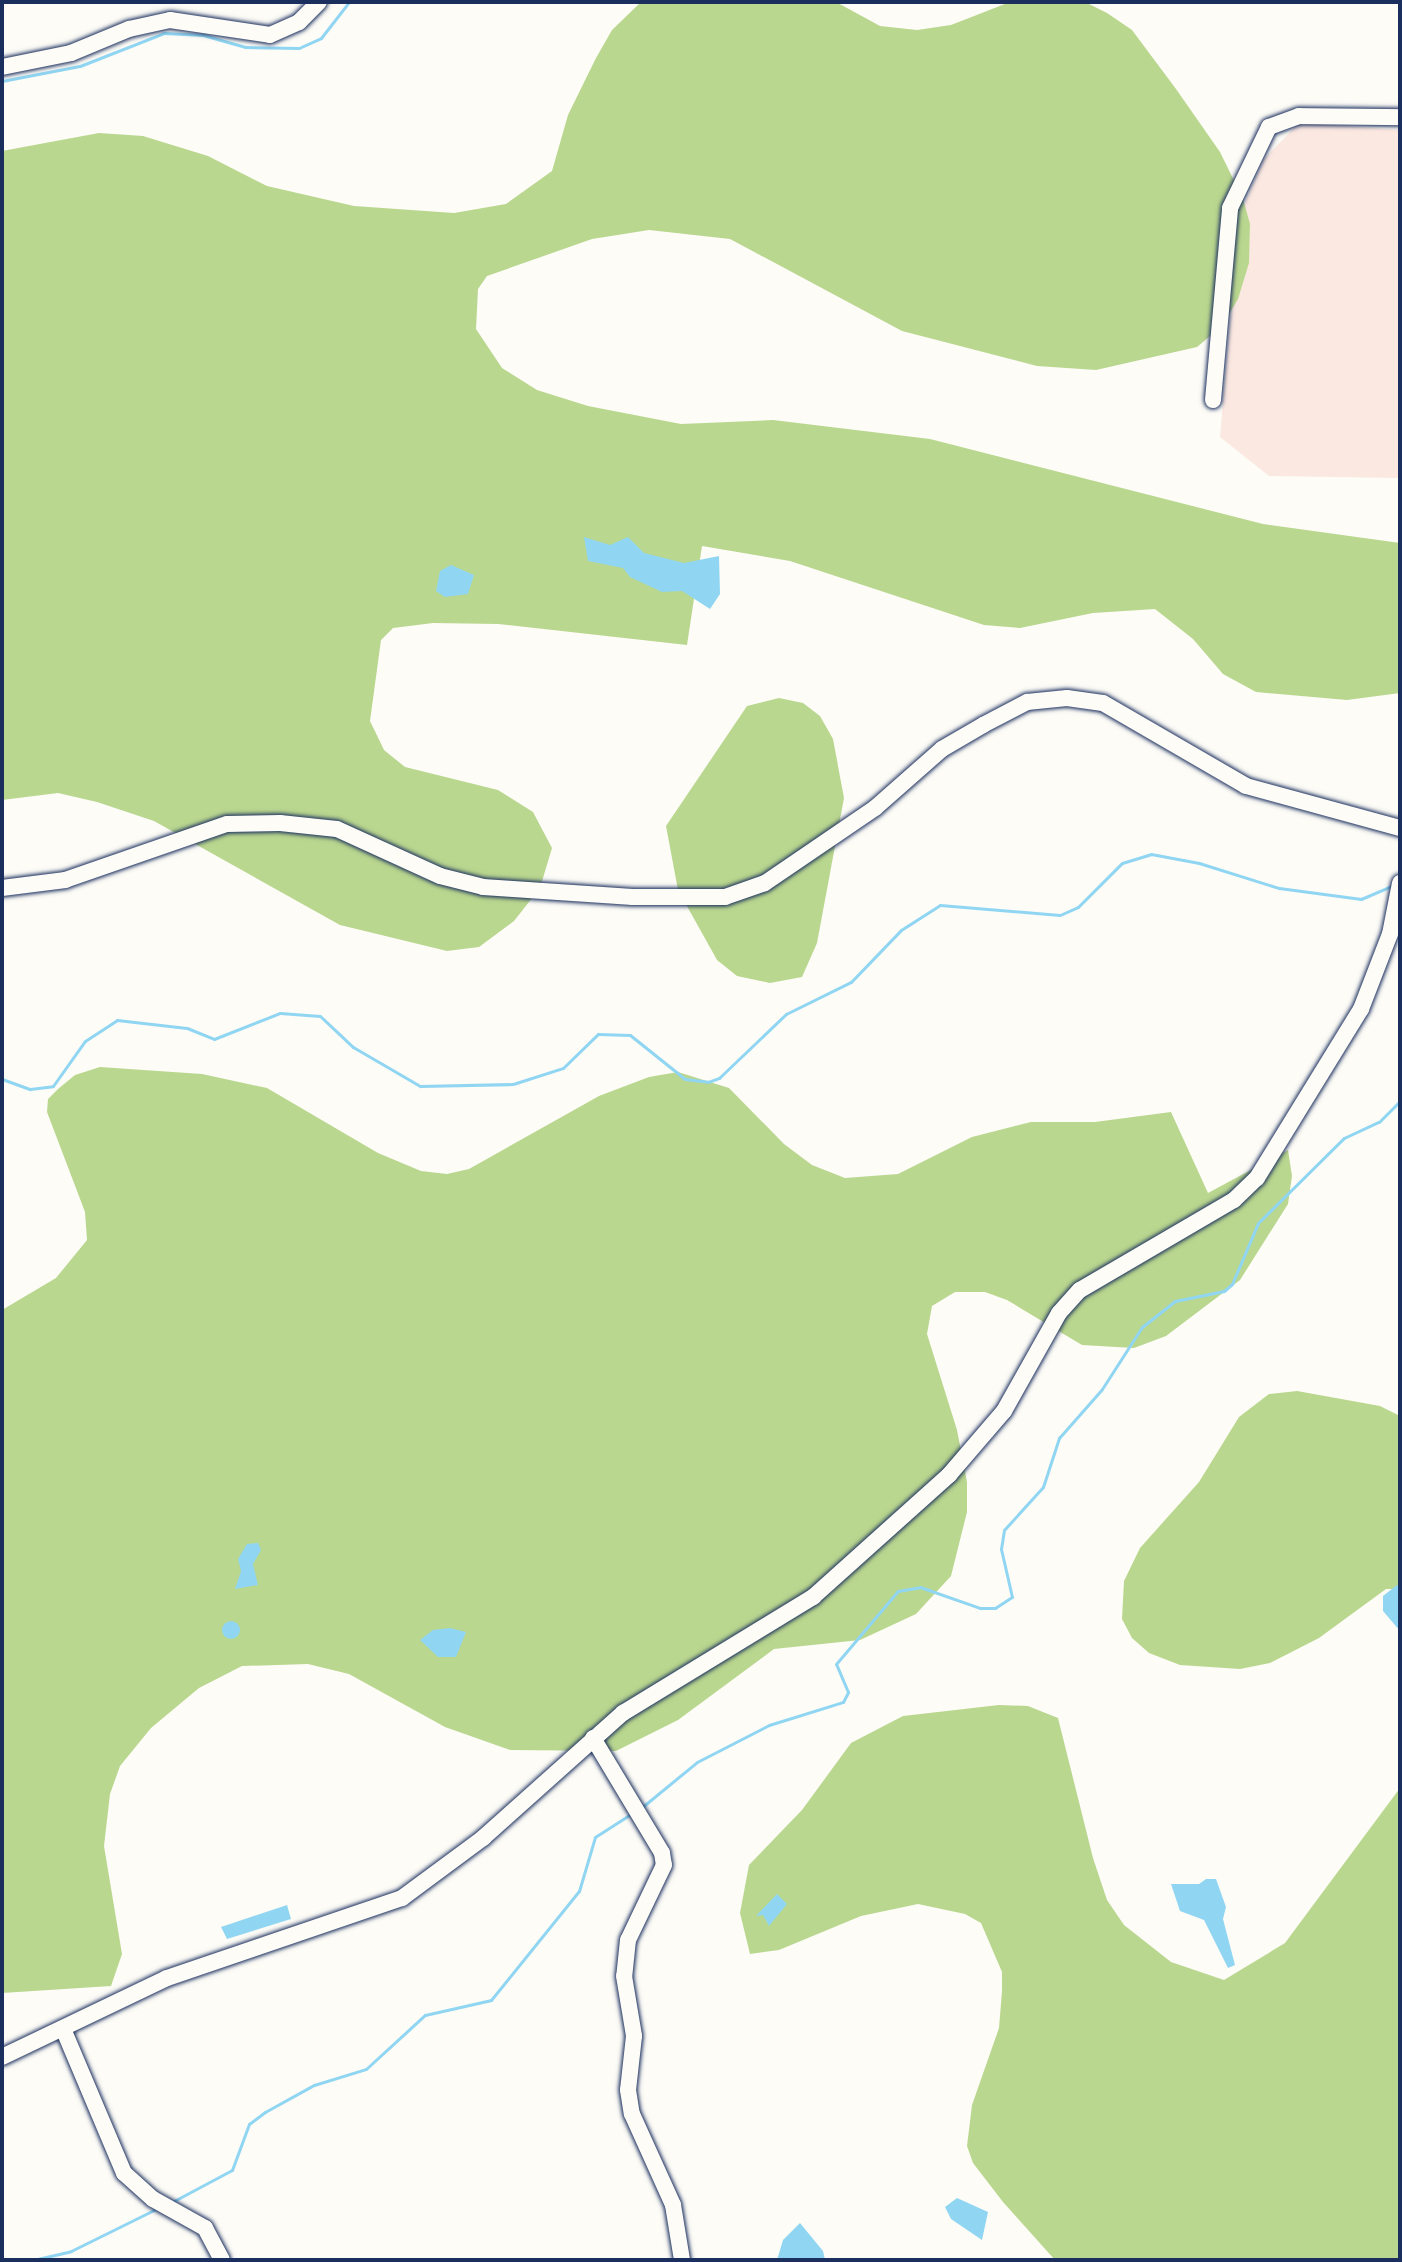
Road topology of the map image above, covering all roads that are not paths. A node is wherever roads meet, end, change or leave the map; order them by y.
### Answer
1 (319, 2) edge
2 (2, 67) edge
3 (1400, 117) edge
4 (1213, 400) dead end
5 (1400, 828) edge
6 (1399, 887) edge
7 (2, 888) edge
8 (593, 1738) junction
9 (64, 2031) junction
10 (2, 2057) edge
11 (222, 2260) edge
12 (682, 2260) edge

1 - 2 street
3 - 4 street
5 - 7 street
6 - 8 street
8 - 9 street
8 - 12 street
9 - 10 street
9 - 11 street

